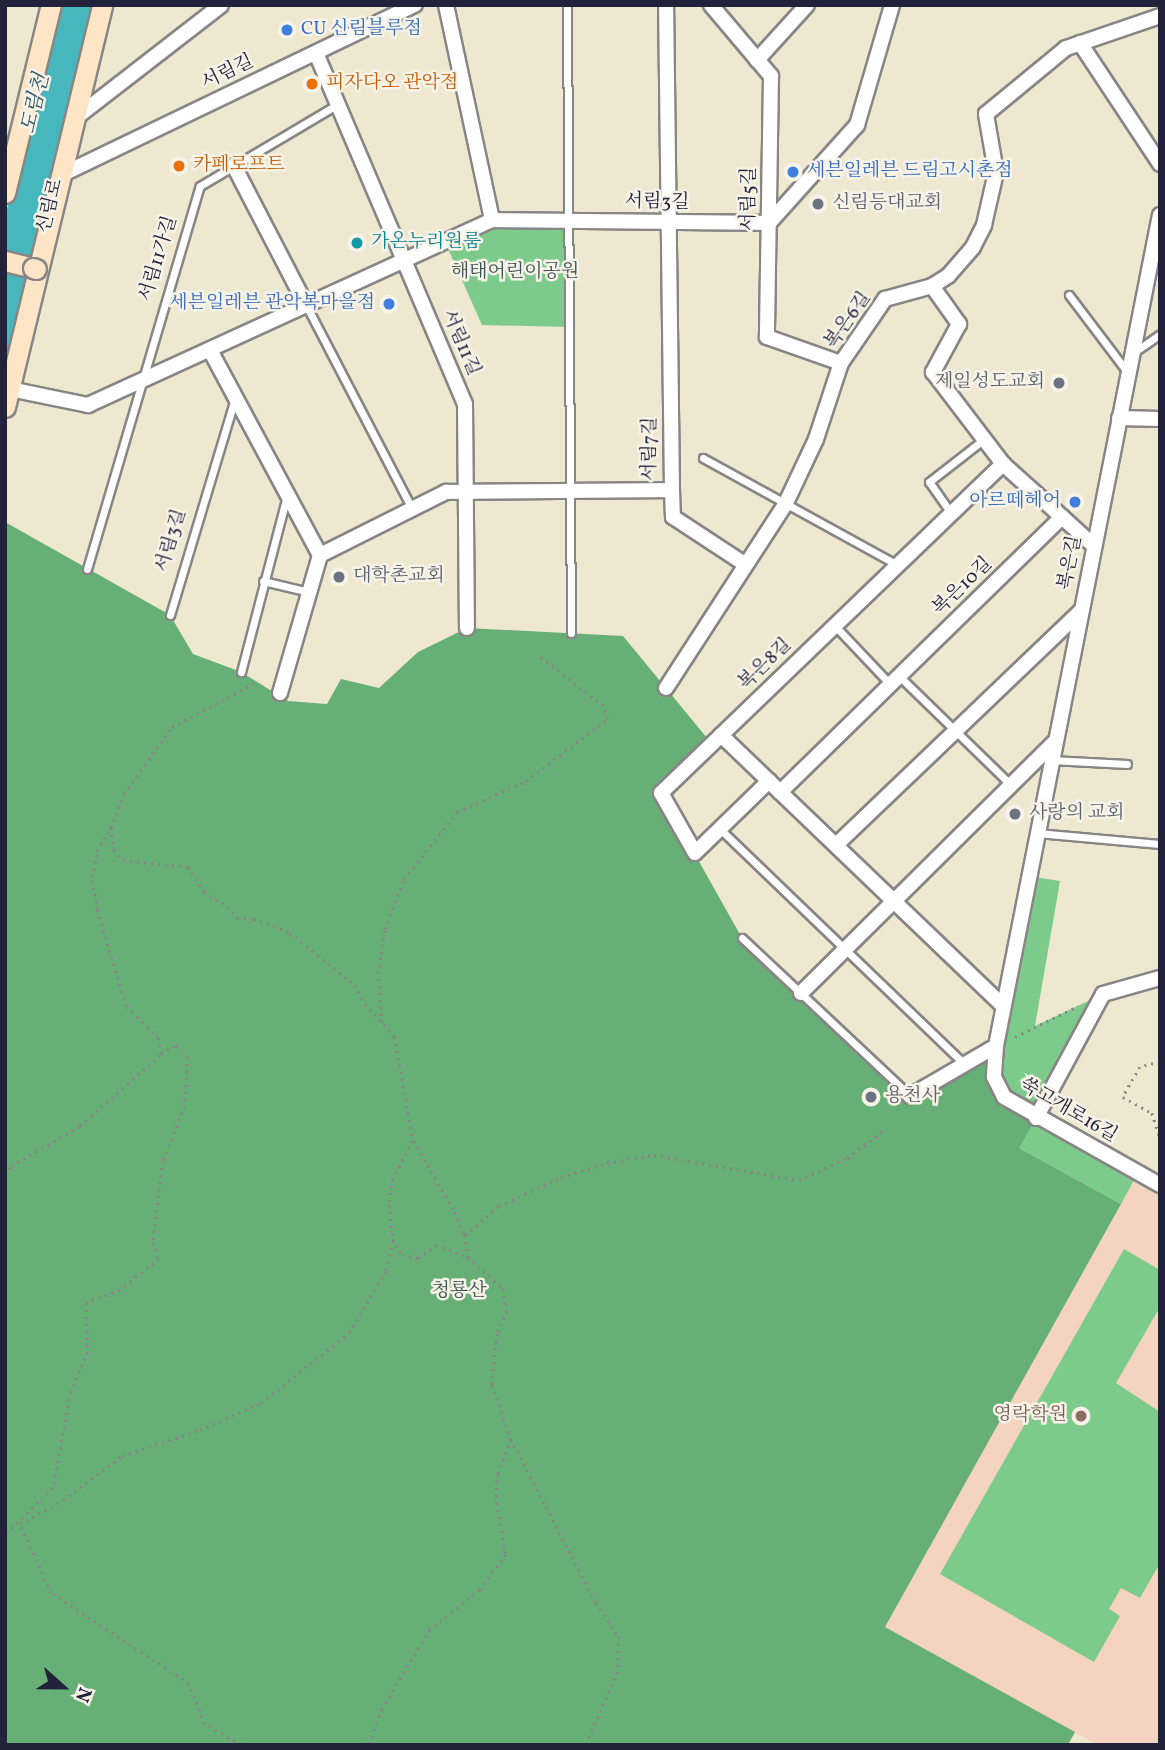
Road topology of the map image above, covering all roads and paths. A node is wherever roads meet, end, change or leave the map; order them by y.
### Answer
1 (51, 5) edge
2 (102, 5) edge
3 (221, 5) edge
4 (415, 5) edge
5 (446, 5) edge
6 (567, 5) edge
7 (666, 5) edge
8 (711, 5) edge
9 (807, 5) edge
10 (892, 5) edge
11 (1160, 16) edge
12 (1080, 43) junction
13 (316, 53) junction
14 (757, 60) junction
15 (338, 104) junction
16 (72, 121) junction
17 (10, 150) edge
18 (1160, 164) edge
19 (234, 166) junction
20 (59, 176) junction
21 (5, 194) edge
22 (1160, 215) edge
23 (492, 220) junction
24 (568, 221) junction
25 (669, 222) junction
26 (769, 223) junction
27 (5, 261) edge
28 (404, 261) junction
29 (36, 269) junction
30 (932, 286) junction
31 (1069, 295) dead end
32 (306, 305) junction
33 (1160, 334) edge
34 (210, 350) junction
35 (1132, 353) junction
36 (841, 363) junction
37 (1128, 374) junction
38 (143, 380) junction
39 (235, 397) junction
40 (8, 398) edge
41 (1119, 418) junction
42 (1160, 419) edge
43 (984, 439) junction
44 (703, 458) dead end
45 (1003, 464) junction
46 (672, 490) junction
47 (570, 491) junction
48 (466, 492) junction
49 (287, 495) junction
50 (785, 505) junction
51 (412, 509) junction
52 (951, 514) junction
53 (1062, 517) junction
54 (1094, 546) junction
55 (320, 555) junction
56 (746, 565) junction
57 (898, 565) junction
58 (87, 569) dead end
59 (263, 581) junction
60 (309, 592) junction
61 (1080, 612) junction
62 (170, 615) dead end
63 (835, 626) junction
64 (467, 628) dead end
65 (571, 633) dead end
66 (537, 655) dead end
67 (241, 672) dead end
68 (895, 680) junction
69 (258, 681) dead end
70 (666, 688) dead end
71 (280, 693) dead end
72 (956, 731) junction
73 (721, 735) junction
74 (1054, 743) junction
75 (1051, 761) junction
76 (1127, 764) dead end
77 (769, 781) junction
78 (1011, 786) junction
79 (780, 792) junction
80 (111, 828) junction
81 (720, 829) junction
82 (1036, 833) junction
83 (1160, 844) edge
84 (836, 845) junction
85 (894, 901) junction
86 (742, 938) dead end
87 (846, 949) junction
88 (1160, 978) edge
89 (801, 993) junction
90 (1103, 994) junction
91 (1002, 1005) junction
92 (382, 1026) junction
93 (996, 1046) junction
94 (161, 1054) junction
95 (1160, 1062) edge
96 (965, 1064) junction
97 (910, 1096) joint
98 (1035, 1118) junction
99 (884, 1130) dead end
100 (1160, 1137) edge
101 (414, 1141) junction
102 (5, 1175) edge
103 (1160, 1185) edge
104 (465, 1235) junction
105 (393, 1238) junction
106 (468, 1257) junction
107 (511, 1440) junction
108 (20, 1524) junction
109 (5, 1535) edge
110 (242, 1745) edge
111 (369, 1745) edge
112 (586, 1745) edge

1 - 17 main road
2 - 16 main road, 신림로
3 - 16 street
4 - 13 street, 서림길
5 - 23 street
6 - 24 lane
7 - 25 street, 서림7길
8 - 14 street, 서림5길
9 - 14 street
10 - 26 street
11 - 12 street, 복은6길
12 - 18 street
12 - 30 street, 복은6길
13 - 15 street, 서림11길
13 - 20 street, 서림길
14 - 26 street, 서림5길
15 - 19 lane, 서림11가길
15 - 28 street, 서림11길
16 - 20 main road, 신림로
17 - 21 main road
19 - 32 street
19 - 38 lane, 서림11가길
20 - 29 main road, 신림로
22 - 35 street, 복은길
23 - 24 street, 서림3길
23 - 28 street, 서림3길
24 - 25 street, 서림3길
24 - 47 lane
25 - 26 street, 서림3길
25 - 46 street, 서림7길
26 - 36 street, 서림5길
27 - 29 main road
28 - 32 street, 서림3길
28 - 48 street, 서림11길
29 - 40 main road, 신림로
30 - 36 street, 복은6길
30 - 43 street
31 - 37 lane
32 - 34 street, 서림3길
32 - 51 lane
33 - 35 lane
34 - 38 street, 서림3길
34 - 39 street
35 - 37 street, 복은길
36 - 50 street, 복은6길
37 - 41 street, 복은길
38 - 40 street
38 - 58 lane, 서림11가길
39 - 49 street
39 - 62 lane, 서림3길
41 - 42 street
41 - 54 street, 복은길
43 - 45 street
43 - 52 lane
44 - 50 lane
45 - 52 street, 복은8길
45 - 53 street
46 - 47 street, 서림7길
46 - 56 street
47 - 48 street, 서림7길
47 - 65 lane
48 - 51 street, 서림7길
48 - 64 street, 서림11길
49 - 55 street
49 - 59 lane
50 - 56 street, 복은6길
50 - 57 lane
51 - 55 street, 서림7길
52 - 57 street, 복은8길
53 - 54 street
53 - 68 street, 복은10길
54 - 61 street, 복은길
55 - 60 street
56 - 70 street, 복은6길
57 - 63 street, 복은8길
59 - 60 lane
59 - 67 lane
60 - 71 street
61 - 72 street
61 - 74 street, 복은길
63 - 68 lane
63 - 73 street, 복은8길
66 - 92 path
68 - 72 lane
68 - 79 street, 복은10길
69 - 80 path
72 - 78 lane
72 - 84 street
73 - 77 street
73 - 81 street, 복은8길
74 - 75 street, 복은길
74 - 78 street
75 - 76 lane
75 - 82 street, 복은길
77 - 79 street
77 - 81 street
78 - 85 street
79 - 84 street
80 - 92 path
80 - 94 path
81 - 87 lane
82 - 83 lane
82 - 91 street, 복은길
84 - 85 street
85 - 87 street
85 - 91 street
86 - 89 lane
87 - 89 street
87 - 96 lane
88 - 90 street
89 - 97 lane
90 - 93 path
90 - 98 street
91 - 93 street, 복은길
92 - 101 path
93 - 96 street
93 - 98 street, 쑥고개로16길
94 - 102 path
94 - 108 path
95 - 100 path
96 - 97 street
98 - 103 street, 쑥고개로16길
99 - 104 path
101 - 104 path
101 - 105 path
104 - 106 path
105 - 106 path
105 - 108 path
106 - 107 path
107 - 111 path
107 - 112 path
108 - 109 path
108 - 110 path

